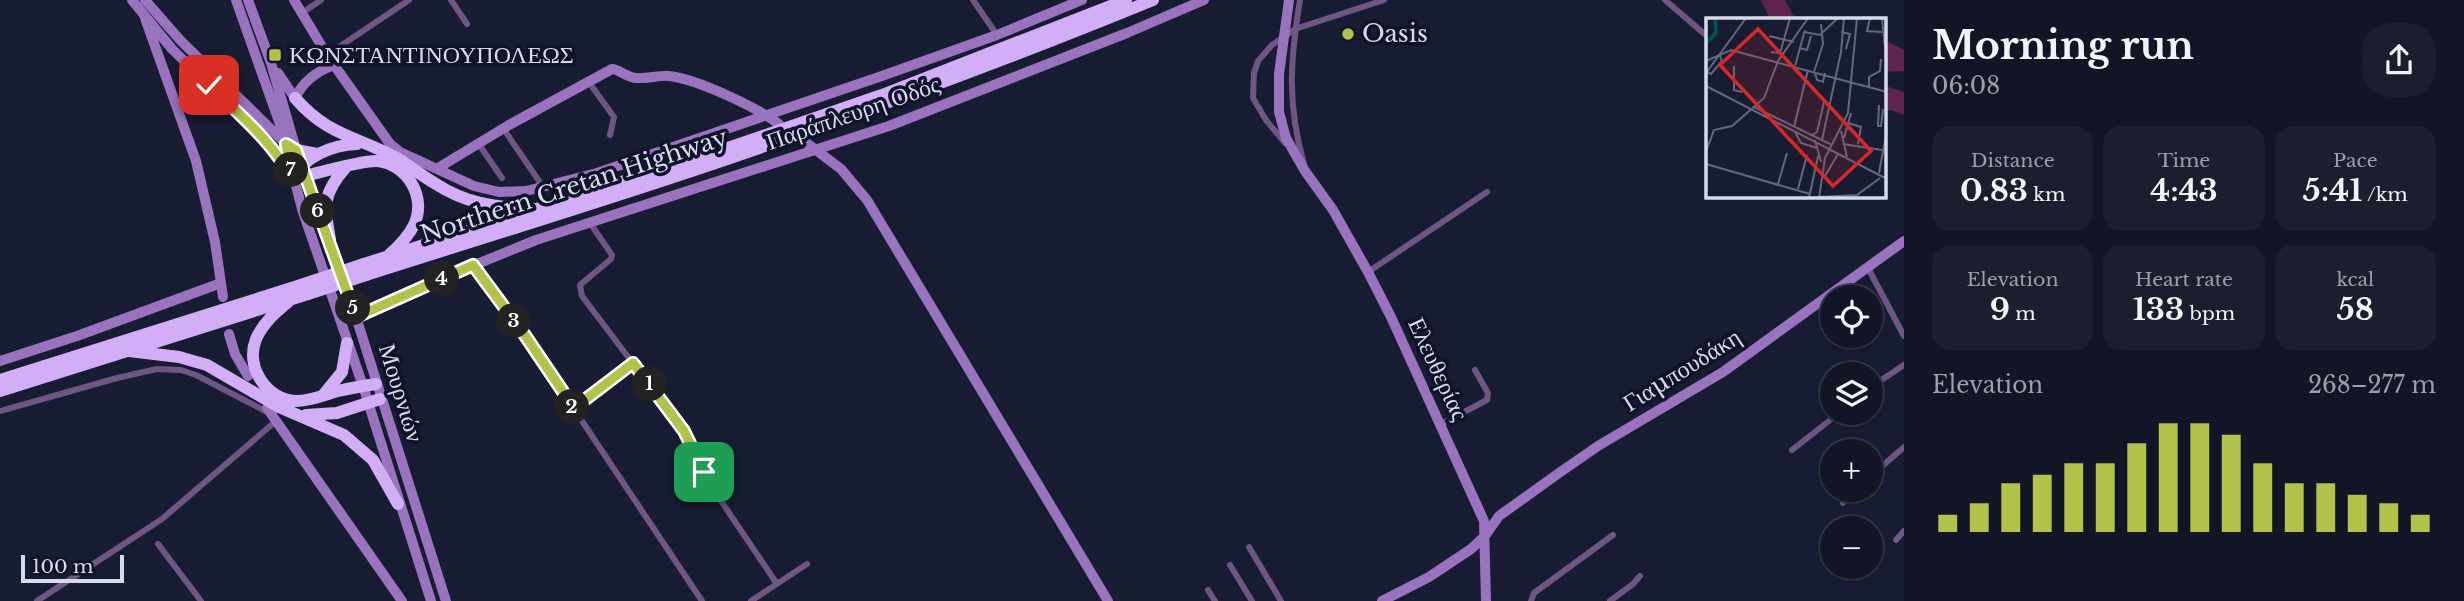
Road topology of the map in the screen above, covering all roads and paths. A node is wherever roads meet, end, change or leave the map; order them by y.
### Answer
1 (132, 0) edge
2 (145, 0) edge
3 (236, 0) edge
4 (248, 0) edge
5 (294, 0) edge
6 (321, 0) edge
7 (409, 0) edge
8 (451, 0) edge
9 (973, 0) edge
10 (1082, 0) edge
11 (1126, 0) edge
12 (1153, 0) edge
13 (1204, 0) edge
14 (1289, 0) edge
15 (1300, 0) edge
16 (1384, 0) edge
17 (1665, 0) edge
18 (302, 13) junction
19 (145, 18) junction
20 (467, 24) dead end
21 (1295, 29) junction
22 (997, 34) junction
23 (1706, 35) edge
24 (180, 40) junction
25 (172, 49) junction
26 (327, 55) junction
27 (160, 60) junction
28 (271, 63) junction
29 (334, 65) junction
30 (588, 81) junction
31 (295, 98) junction
32 (768, 116) junction
33 (779, 124) dead end
34 (503, 128) junction
35 (610, 135) dead end
36 (804, 141) dead end
37 (478, 143) junction
38 (365, 144) junction
39 (291, 147) junction
40 (814, 148) junction
41 (1292, 150) junction
42 (317, 155) junction
43 (346, 167) junction
44 (439, 168) junction
45 (1306, 172) junction
46 (299, 174) junction
47 (502, 178) dead end
48 (543, 187) junction
49 (1487, 192) dead end
50 (538, 209) junction
51 (590, 223) junction
52 (330, 239) junction
53 (1904, 240) edge
54 (387, 257) junction
55 (473, 265) junction
56 (1867, 266) junction
57 (365, 270) junction
58 (1368, 272) junction
59 (221, 283) junction
60 (304, 289) junction
61 (223, 297) dead end
62 (291, 299) junction
63 (356, 317) junction
64 (229, 334) dead end
65 (1904, 335) edge
66 (347, 343) junction
67 (129, 351) junction
68 (0, 361) edge
69 (633, 363) junction
70 (1904, 365) edge
71 (1475, 370) dead end
72 (248, 376) dead end
73 (1883, 379) edge
74 (0, 380) edge
75 (369, 385) junction
76 (0, 391) edge
77 (322, 397) junction
78 (374, 401) junction
79 (574, 408) junction
80 (0, 411) edge
81 (271, 414) junction
82 (295, 414) junction
83 (1441, 424) junction
84 (1824, 425) edge
85 (1904, 447) edge
86 (1792, 450) dead end
87 (1883, 465) edge
88 (398, 504) junction
89 (1904, 531) edge
90 (1614, 535) dead end
91 (1485, 536) junction
92 (1896, 540) dead end
93 (158, 544) dead end
94 (1249, 547) dead end
95 (807, 564) dead end
96 (1230, 565) dead end
97 (1640, 576) dead end
98 (777, 584) junction
99 (1208, 590) dead end
100 (37, 601) edge
101 (201, 601) edge
102 (402, 601) edge
103 (431, 601) edge
104 (446, 601) edge
105 (702, 601) edge
106 (751, 601) edge
107 (1108, 601) edge
108 (1215, 601) edge
109 (1252, 601) edge
110 (1281, 601) edge
111 (1382, 601) edge
112 (1486, 601) edge
113 (1531, 601) edge
114 (1609, 601) edge

1 - 19 street
2 - 24 street
3 - 39 street, Μουρνιών
4 - 28 street, Μουρνιών
5 - 18 street, Παράπλευρη Οδός
6 - 18 street
7 - 26 street
8 - 20 street
9 - 22 street
10 - 22 street, Παράπλευρη Οδός
11 - 50 highway, Northern Cretan Highway
12 - 57 highway, Northern Cretan Highway
13 - 40 street, Παράπλευρη Οδός
14 - 41 street, Ελευθερίας, bridge
15 - 21 street
16 - 21 street
17 - 23 street
18 - 26 street, Παράπλευρη Οδός
19 - 25 street
19 - 27 street
21 - 41 street
21 - 45 street
22 - 32 street, Παράπλευρη Οδός
24 - 25 street
24 - 39 street
25 - 27 street
25 - 46 street
26 - 29 street, Παράπλευρη Οδός
27 - 59 street
28 - 31 street
28 - 39 street, Μουρνιών
29 - 31 street
29 - 44 street, Παράπλευρη Οδός
30 - 32 street
30 - 34 street
30 - 35 street
31 - 38 highway
32 - 33 street
32 - 48 street, Παράπλευρη Οδός
34 - 37 street
34 - 48 street
36 - 40 street
37 - 44 street
37 - 47 street
38 - 42 highway
38 - 50 highway
39 - 42 highway
39 - 46 street, Μουρνιών
39 - 46 street, Μουρνιών
40 - 51 street, Παράπλευρη Οδός
40 - 107 street
41 - 45 street, Ελευθερίας
42 - 46 highway
43 - 46 highway
43 - 52 highway
43 - 54 highway
44 - 48 street, Παράπλευρη Οδός
45 - 58 street, Ελευθερίας
46 - 52 street, Μουρνιών
46 - 66 street
49 - 58 street
50 - 54 highway, Northern Cretan Highway
51 - 55 street, Παράπλευρη Οδός
51 - 69 street
52 - 63 street, Μουρνιών
53 - 56 street, Γιαμπουδάκη
54 - 57 highway, Northern Cretan Highway
55 - 63 street, Παράπλευρη Οδός
55 - 79 street
56 - 65 street
56 - 91 street, Γιαμπουδάκη
57 - 60 highway, Northern Cretan Highway, bridge
58 - 83 street, Ελευθερίας
59 - 61 street
59 - 68 street
60 - 62 highway, Northern Cretan Highway
60 - 74 highway, Northern Cretan Highway
62 - 67 highway, Northern Cretan Highway
62 - 77 highway
63 - 75 street, Μουρνιών
64 - 72 street
66 - 75 street
66 - 77 highway
67 - 76 highway, Northern Cretan Highway
67 - 82 highway
69 - 79 street
69 - 98 street
70 - 73 street
71 - 83 street
75 - 77 highway
75 - 78 street
78 - 82 highway
78 - 88 street
78 - 104 street, Μουρνιών
79 - 105 street
80 - 81 street
81 - 100 street
81 - 102 street
82 - 88 highway
83 - 91 street, Ελευθερίας
84 - 86 street
85 - 87 street
88 - 103 street
89 - 92 street
90 - 113 street
91 - 111 street, Γιαμπουδάκη
91 - 112 street, Ελευθερίας
93 - 101 street
94 - 110 street
95 - 98 street
96 - 109 street
97 - 114 street
98 - 106 street
99 - 108 street

